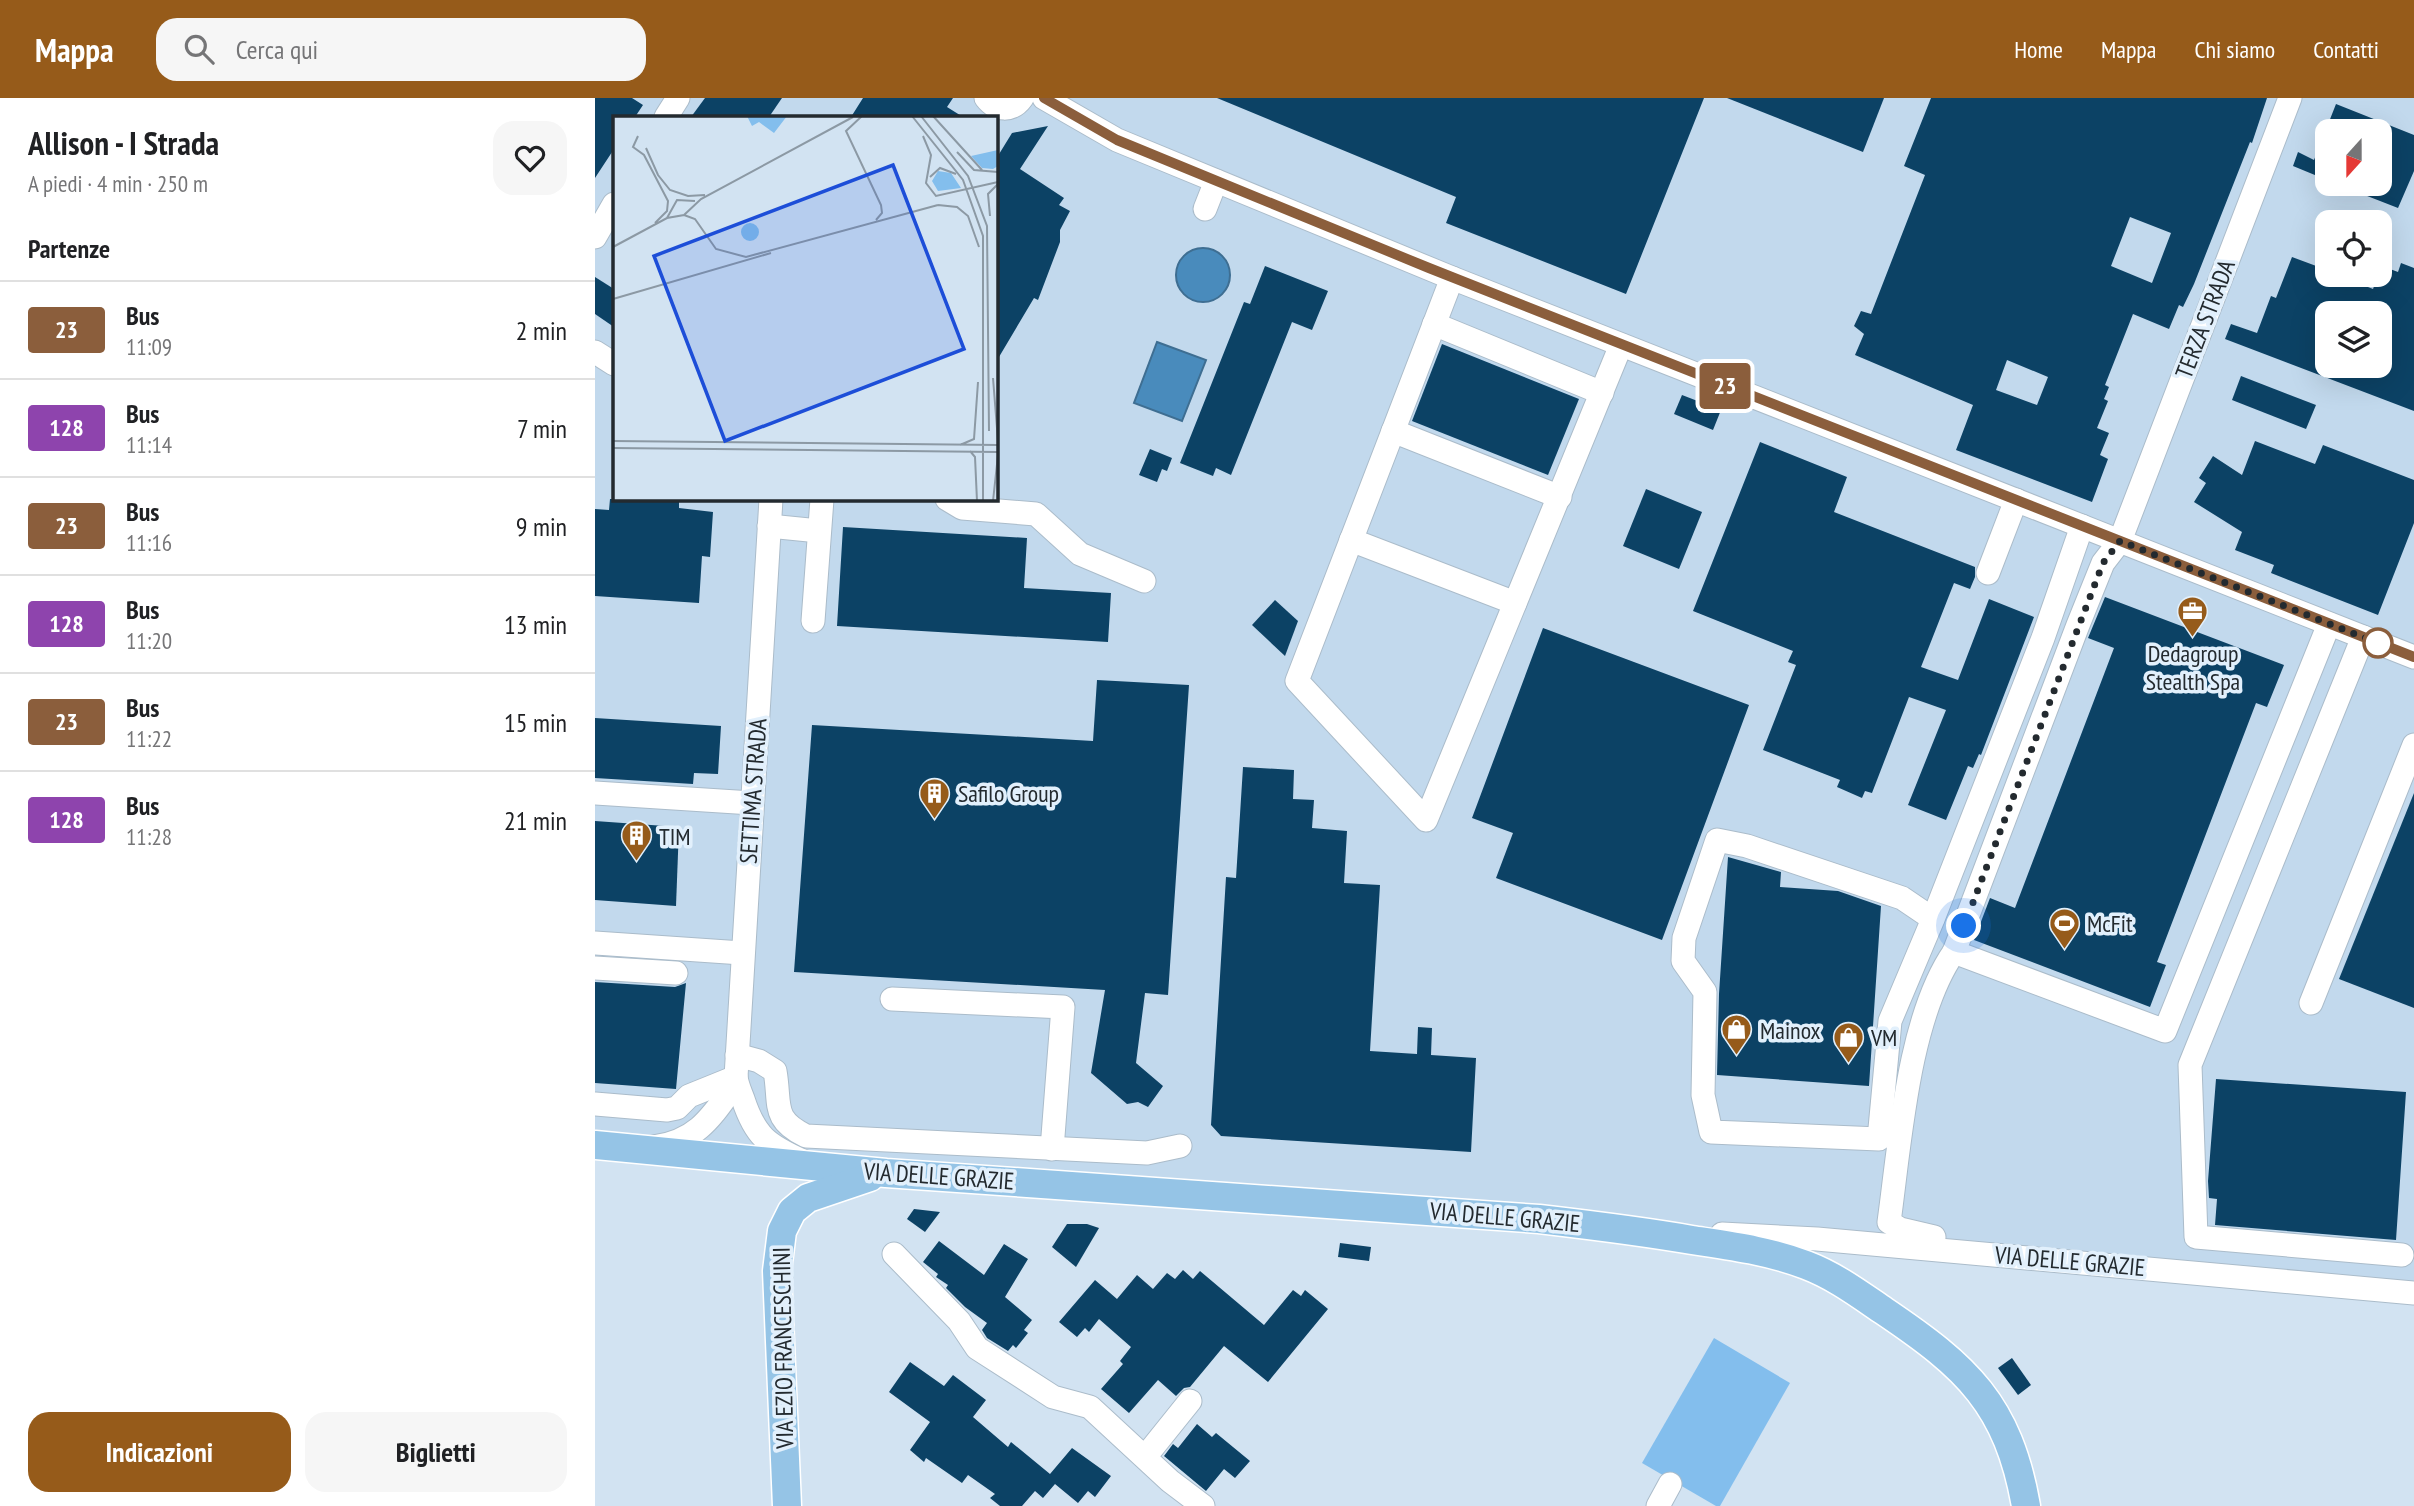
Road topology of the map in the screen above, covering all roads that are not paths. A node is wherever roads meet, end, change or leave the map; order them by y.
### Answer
1 (678, 98) edge
2 (1022, 98) edge
3 (1044, 98) edge
4 (2290, 98) edge
5 (988, 107) edge
6 (667, 116) edge
7 (1216, 181) junction
8 (613, 206) edge
9 (1205, 209) dead end
10 (595, 237) edge
11 (1452, 278) junction
12 (1434, 324) junction
13 (1621, 345) junction
14 (595, 352) edge
15 (613, 364) edge
16 (1602, 393) junction
17 (1393, 431) junction
18 (1559, 497) junction
19 (771, 500) edge
20 (822, 500) edge
21 (945, 500) edge
22 (2016, 500) junction
23 (769, 526) junction
24 (2082, 526) junction
25 (819, 531) junction
26 (1351, 540) junction
27 (2120, 541) junction
28 (1988, 573) dead end
29 (1144, 581) dead end
30 (1515, 603) junction
31 (813, 621) dead end
32 (2329, 624) junction
33 (2363, 637) junction
34 (2414, 657) edge
35 (2414, 745) edge
36 (595, 793) edge
37 (752, 803) junction
38 (1933, 919) junction
39 (595, 943) edge
40 (1954, 952) junction
41 (743, 953) junction
42 (595, 968) edge
43 (676, 973) dead end
44 (892, 999) dead end
45 (2311, 1003) dead end
46 (736, 1072) junction
47 (595, 1104) edge
48 (595, 1145) edge
49 (1180, 1146) dead end
50 (637, 1149) junction
51 (1052, 1149) junction
52 (813, 1166) junction
53 (886, 1173) junction
54 (1624, 1229) junction
55 (894, 1254) dead end
56 (2402, 1255) dead end
57 (2129, 1266) junction
58 (2414, 1293) edge
59 (1190, 1401) dead end
60 (1145, 1457) junction
61 (1670, 1485) dead end
62 (786, 1506) edge
63 (1203, 1506) edge
64 (1658, 1506) edge
65 (2025, 1506) edge

1 - 6 street
2 - 5 street
3 - 7 street
4 - 27 street, TERZA STRADA
7 - 9 street
7 - 11 street
8 - 10 street
11 - 12 street
11 - 13 street
12 - 16 street
12 - 17 street
13 - 16 street
13 - 22 street
14 - 15 street
16 - 18 street
17 - 18 street
17 - 26 street
18 - 30 street
19 - 23 street, SETTIMA STRADA
20 - 25 street
21 - 29 street
22 - 24 street
22 - 28 street
23 - 25 street
23 - 37 street, SETTIMA STRADA
24 - 27 street
24 - 38 street
25 - 31 street
26 - 30 street
26 - 30 street
27 - 32 street
27 - 40 street, TERZA STRADA
32 - 33 street
32 - 40 street
33 - 34 street
33 - 56 street
35 - 45 street
36 - 37 street
37 - 41 street, SETTIMA STRADA
38 - 38 street
39 - 41 street
40 - 57 street, TERZA STRADA
41 - 46 street, SETTIMA STRADA
42 - 43 street
44 - 51 street
46 - 47 street
46 - 50 street, SETTIMA STRADA
46 - 51 street
46 - 52 street, SETTIMA STRADA
48 - 50 main road, VIA DELLE GRAZIE
49 - 51 street
50 - 52 main road, VIA DELLE GRAZIE
52 - 53 main road, VIA DELLE GRAZIE
53 - 54 main road, VIA DELLE GRAZIE
53 - 62 main road, VIA EZIO FRANCESCHINI
54 - 57 street, VIA DELLE GRAZIE
54 - 65 main road
55 - 60 street
57 - 58 street, VIA DELLE GRAZIE
59 - 60 street
60 - 63 street
61 - 64 street

